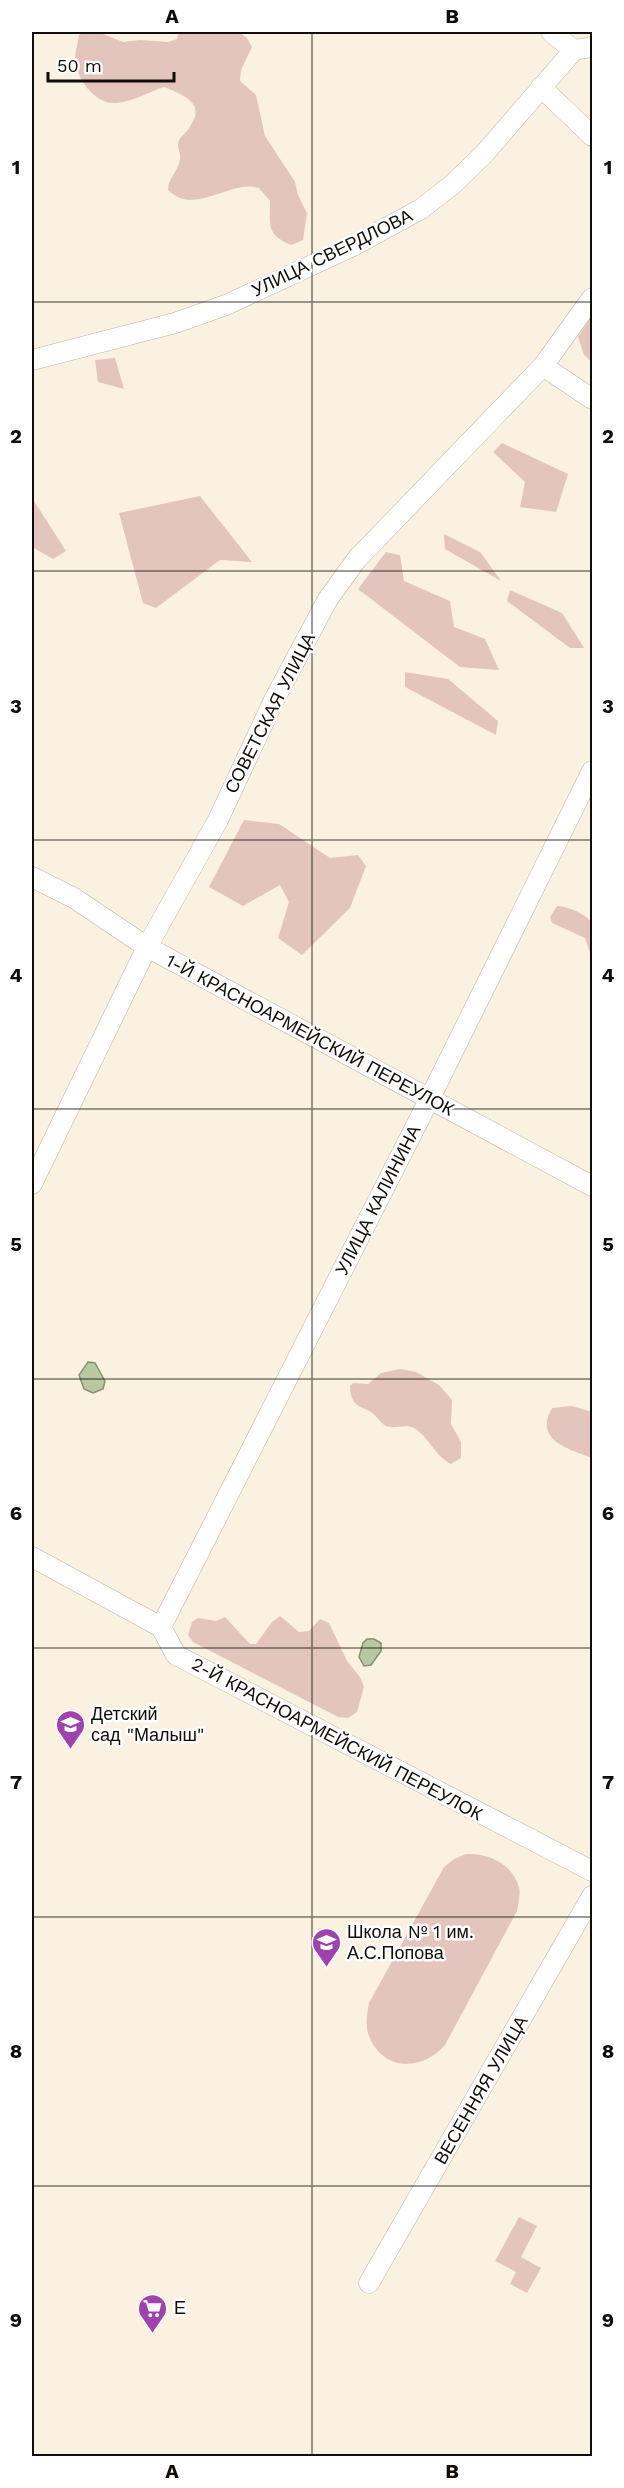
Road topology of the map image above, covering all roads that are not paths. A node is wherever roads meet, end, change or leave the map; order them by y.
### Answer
1 (551, 32) edge
2 (583, 49) edge
3 (541, 87) junction
4 (592, 136) edge
5 (592, 298) edge
6 (32, 360) edge
7 (543, 366) junction
8 (592, 399) edge
9 (592, 771) edge
10 (32, 877) edge
11 (147, 947) junction
12 (429, 1101) junction
13 (32, 1184) edge
14 (592, 1186) edge
15 (32, 1557) edge
16 (161, 1627) junction
17 (592, 1871) edge
18 (592, 1896) edge
19 (369, 2283) dead end

1 - 2 street
2 - 3 street, УЛИЦА СВЕРДЛОВА
3 - 4 street
3 - 6 street, УЛИЦА СВЕРДЛОВА
5 - 7 street, СОВЕТСКАЯ УЛИЦА
7 - 8 street
7 - 11 street, СОВЕТСКАЯ УЛИЦА
9 - 12 street, УЛИЦА КАЛИНИНА
10 - 11 street, 1-Й КРАСНОАРМЕЙСКИЙ ПЕРЕУЛОК
11 - 12 street, 1-Й КРАСНОАРМЕЙСКИЙ ПЕРЕУЛОК
11 - 13 street, СОВЕТСКАЯ УЛИЦА
12 - 14 street, 1-Й КРАСНОАРМЕЙСКИЙ ПЕРЕУЛОК
12 - 16 street, УЛИЦА КАЛИНИНА
15 - 16 street
16 - 17 street, 2-Й КРАСНОАРМЕЙСКИЙ ПЕРЕУЛОК
18 - 19 street, ВЕСЕННЯЯ УЛИЦА

